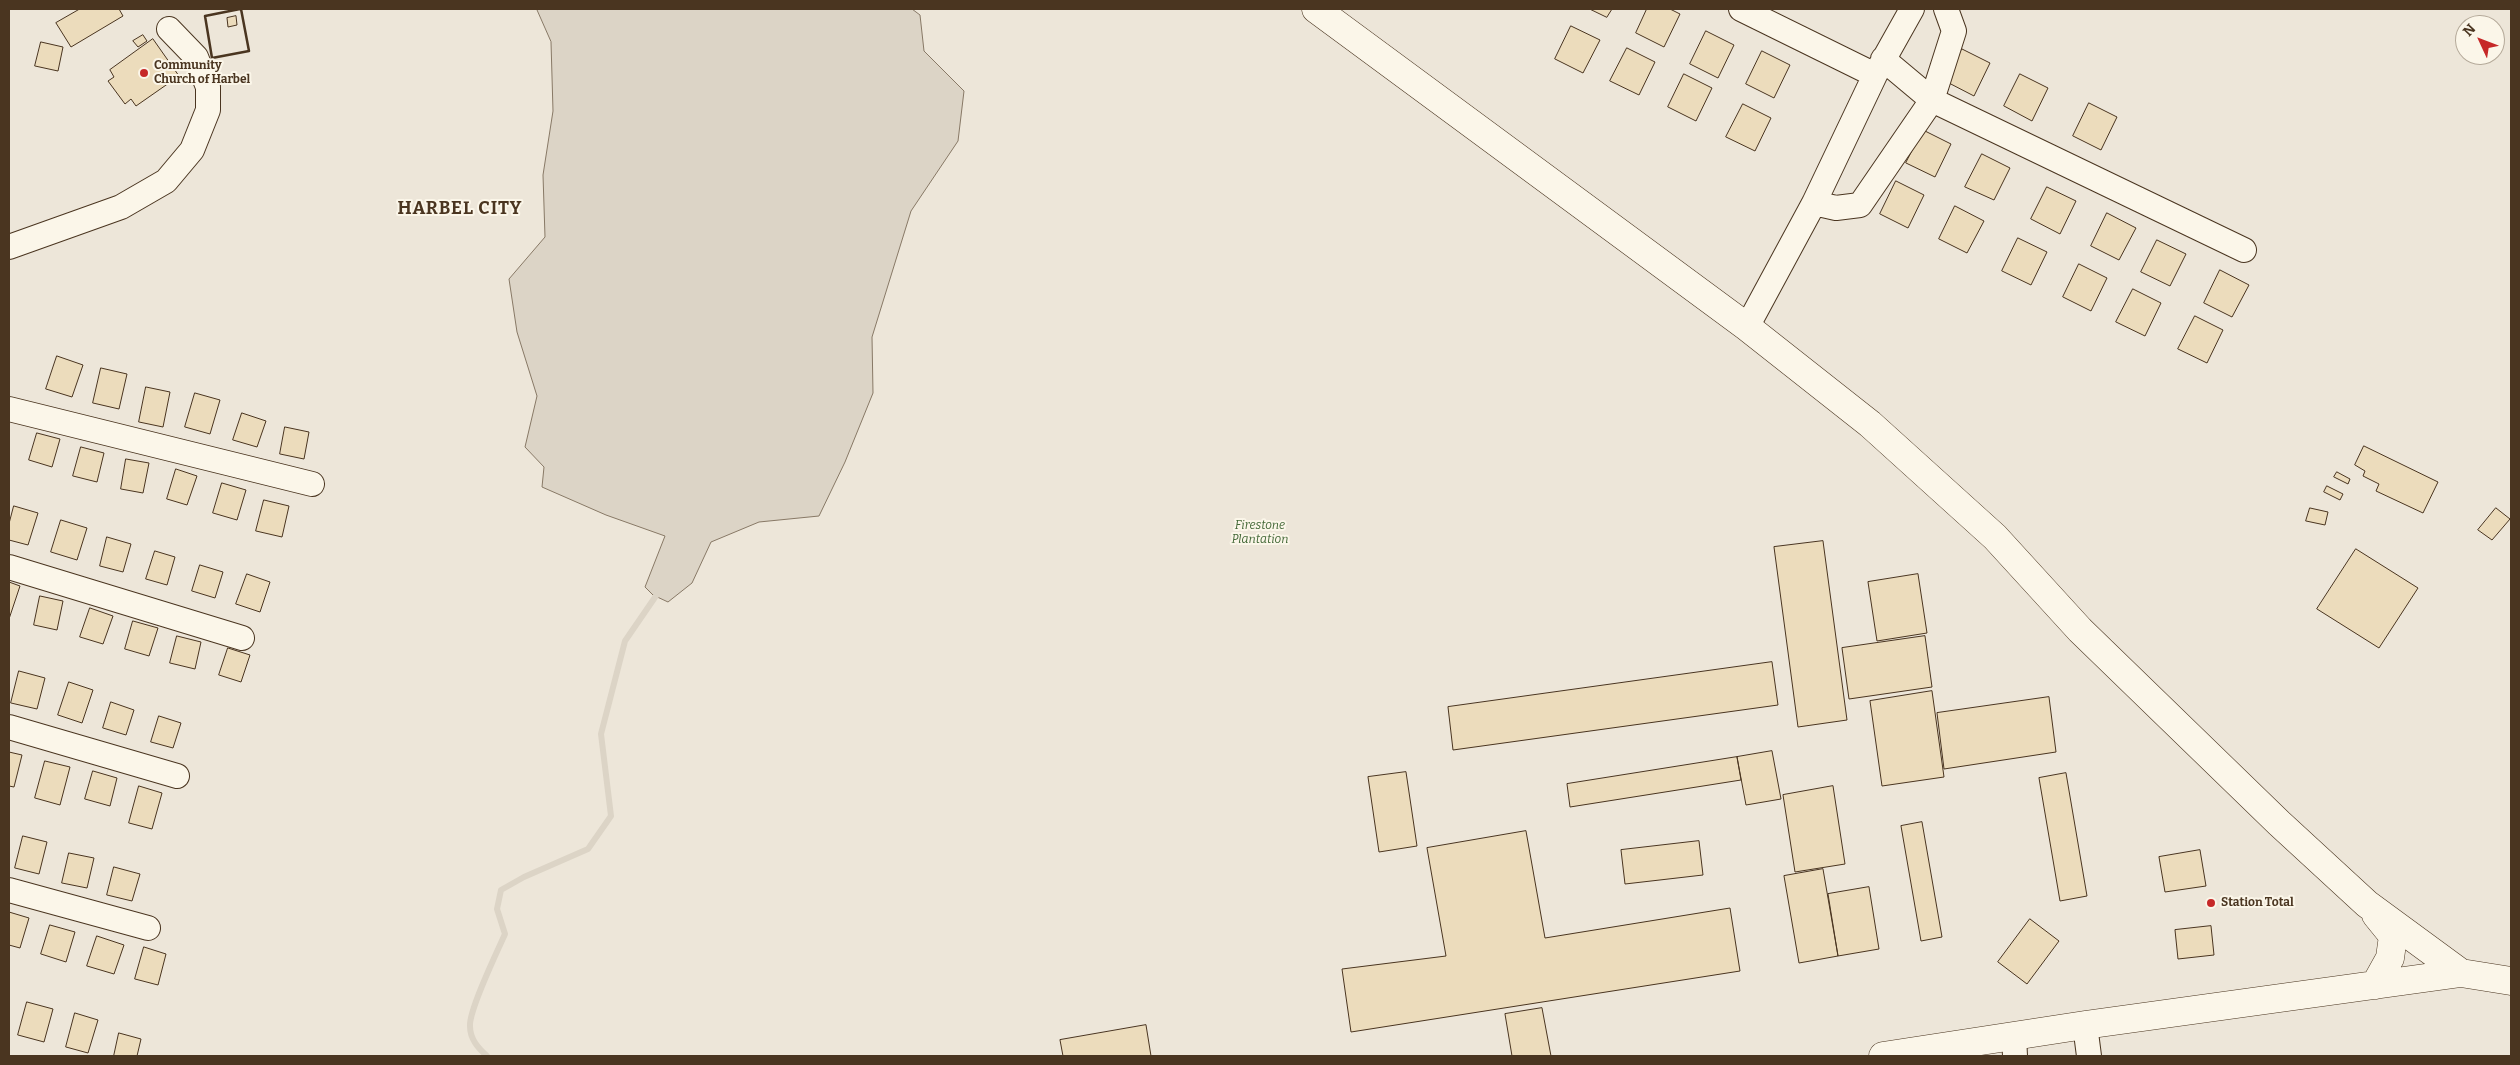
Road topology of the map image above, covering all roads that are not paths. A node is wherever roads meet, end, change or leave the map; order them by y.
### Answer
1 (1316, 9) edge
2 (1741, 9) edge
3 (1912, 9) edge
4 (1946, 9) edge
5 (169, 29) dead end
6 (1879, 67) junction
7 (1932, 100) junction
8 (1814, 203) junction
9 (9, 247) edge
10 (2244, 250) dead end
11 (1747, 327) junction
12 (9, 409) edge
13 (312, 484) dead end
14 (9, 566) edge
15 (242, 638) dead end
16 (9, 727) edge
17 (177, 776) dead end
18 (9, 890) edge
19 (2367, 904) junction
20 (148, 928) dead end
21 (2461, 973) junction
22 (2511, 981) edge
23 (2375, 985) junction
24 (2085, 1025) junction
25 (2015, 1046) edge
26 (1883, 1056) edge
27 (2089, 1056) edge

1 - 11 main road
2 - 6 street
3 - 6 street
4 - 7 street
5 - 9 street
6 - 7 street
6 - 8 street
7 - 8 street
7 - 10 street
8 - 11 street
11 - 19 main road
12 - 13 street
14 - 15 street
16 - 17 street
18 - 20 street
19 - 21 main road
19 - 23 main road
21 - 22 main road
21 - 23 main road
23 - 24 main road
24 - 25 main road
24 - 27 street
25 - 26 main road

